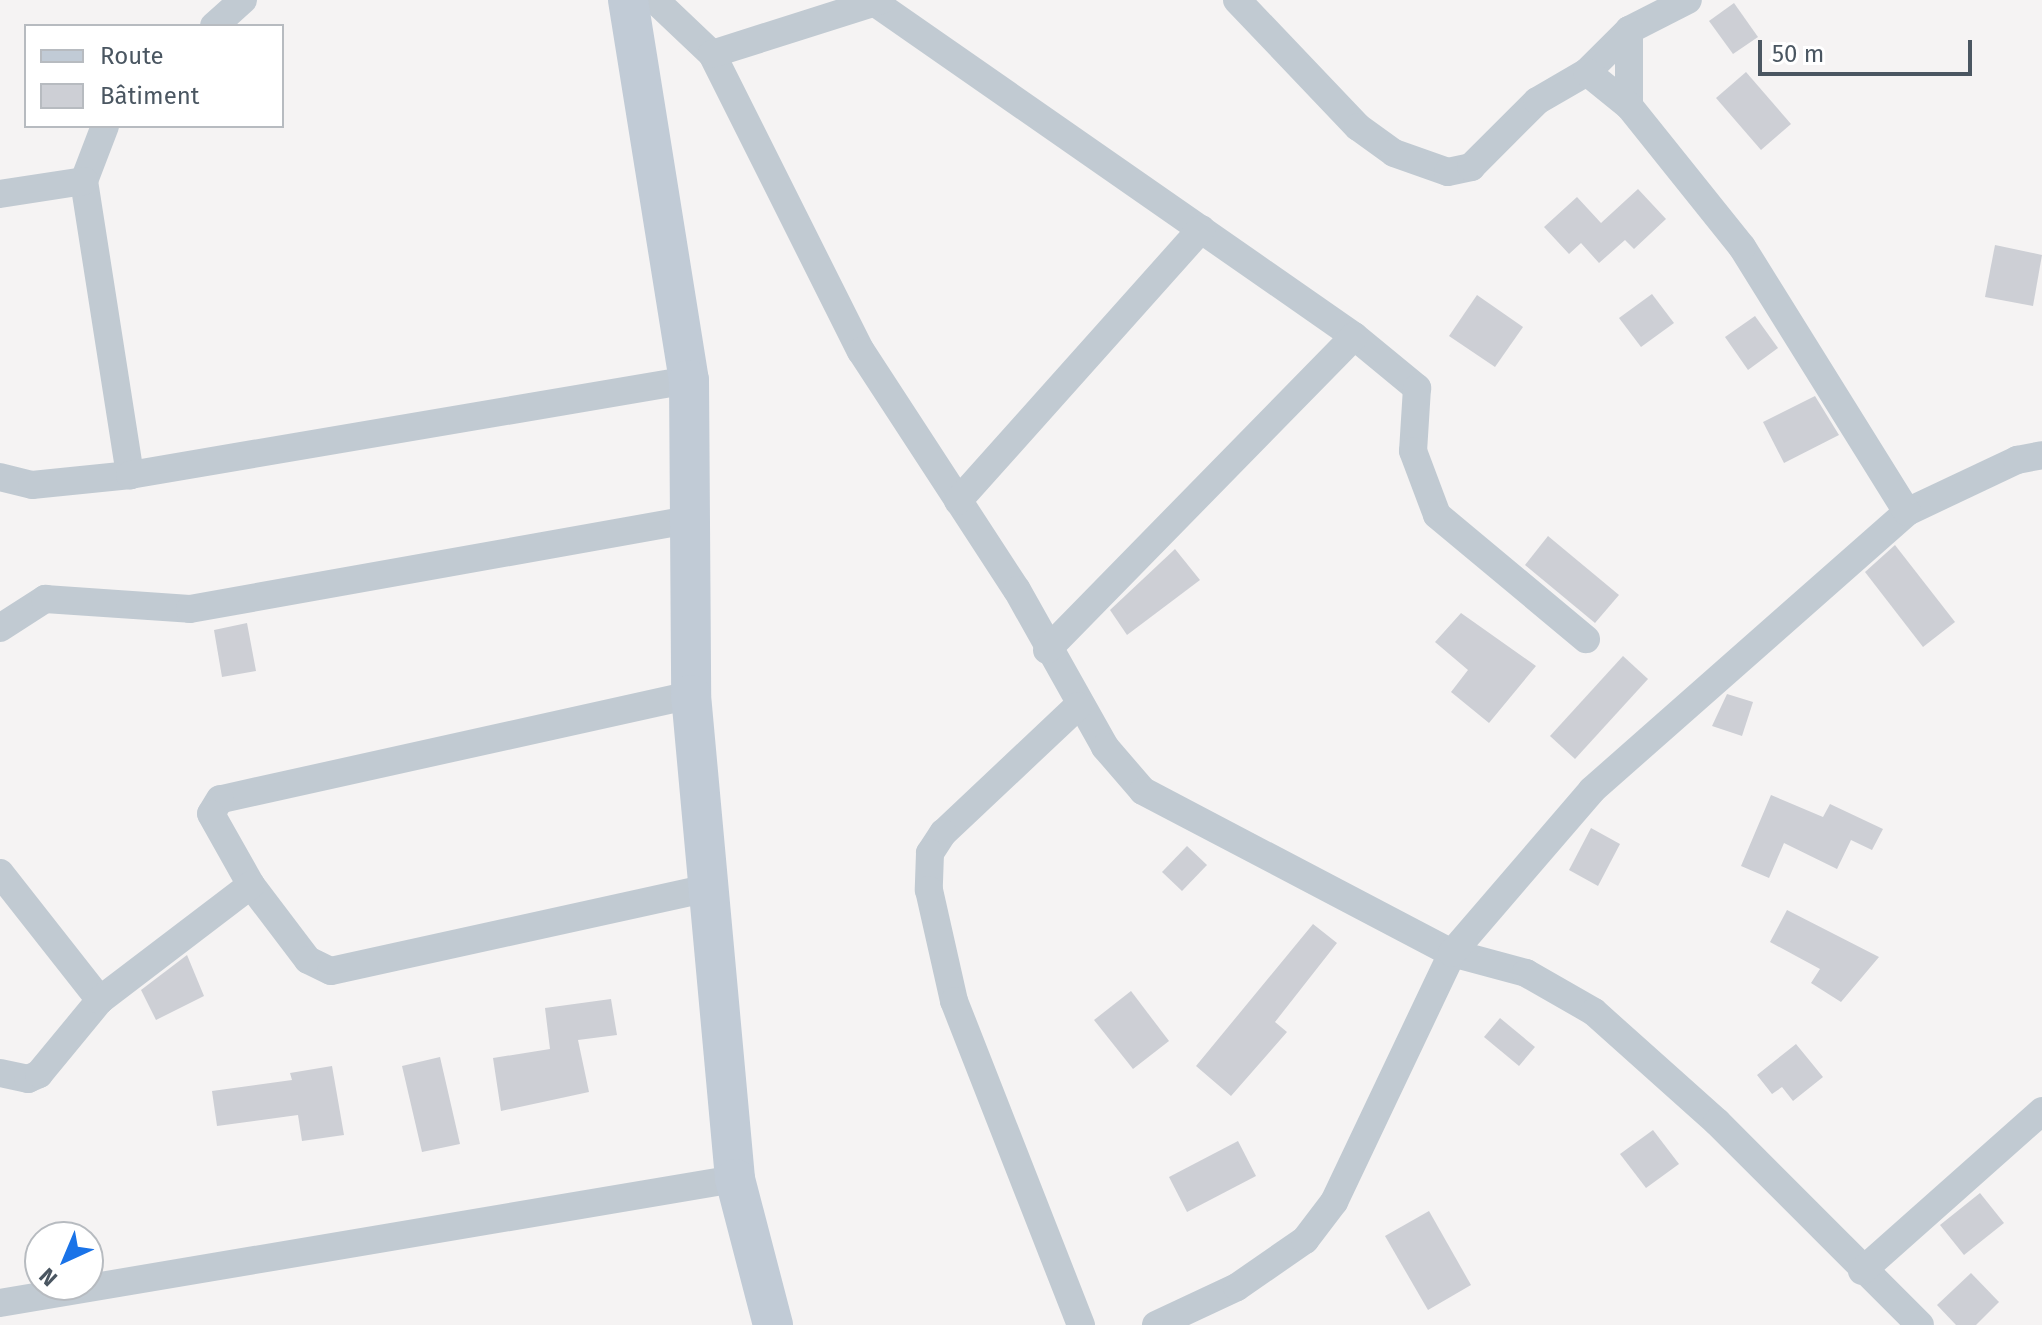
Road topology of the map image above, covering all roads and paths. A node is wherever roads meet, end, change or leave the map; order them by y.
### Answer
1 (243, 0) edge
2 (628, 0) edge
3 (655, 0) edge
4 (1237, 0) edge
5 (1688, 0) edge
6 (880, 2) edge
7 (216, 24) edge
8 (1629, 30) junction
9 (712, 54) junction
10 (1587, 72) junction
11 (1629, 106) junction
12 (104, 128) edge
13 (84, 181) junction
14 (0, 194) edge
15 (1201, 229) junction
16 (1354, 336) junction
17 (689, 380) junction
18 (2042, 455) edge
19 (130, 475) junction
20 (0, 477) edge
21 (958, 501) junction
22 (1907, 512) junction
23 (694, 519) junction
24 (0, 628) edge
25 (1586, 639) dead end
26 (1047, 650) junction
27 (691, 695) junction
28 (1078, 706) junction
29 (0, 873) edge
30 (251, 885) junction
31 (712, 887) junction
32 (1452, 953) junction
33 (100, 1000) junction
34 (0, 1073) edge
35 (2042, 1111) edge
36 (735, 1179) junction
37 (1862, 1271) junction
38 (0, 1303) edge
39 (773, 1325) edge
40 (1081, 1325) edge
41 (1156, 1325) edge
42 (1920, 1325) edge

1 - 7 street
2 - 17 street
3 - 9 street
4 - 10 street
5 - 8 street
6 - 9 street
6 - 15 street
8 - 10 street
8 - 11 street
9 - 21 street
10 - 11 street
11 - 22 street
12 - 13 street
13 - 14 street
13 - 19 street
15 - 16 street
15 - 21 street
16 - 25 street
16 - 26 street
17 - 19 street
17 - 23 street
18 - 22 street
19 - 20 street
21 - 26 street
22 - 32 street
23 - 24 street
23 - 27 street
26 - 28 street
27 - 30 street
27 - 31 street
28 - 32 street
28 - 40 street
29 - 33 street
30 - 31 street
30 - 33 street
31 - 36 street
32 - 37 street
32 - 41 street
33 - 34 street
35 - 37 street
36 - 38 street
36 - 39 street
37 - 42 street

